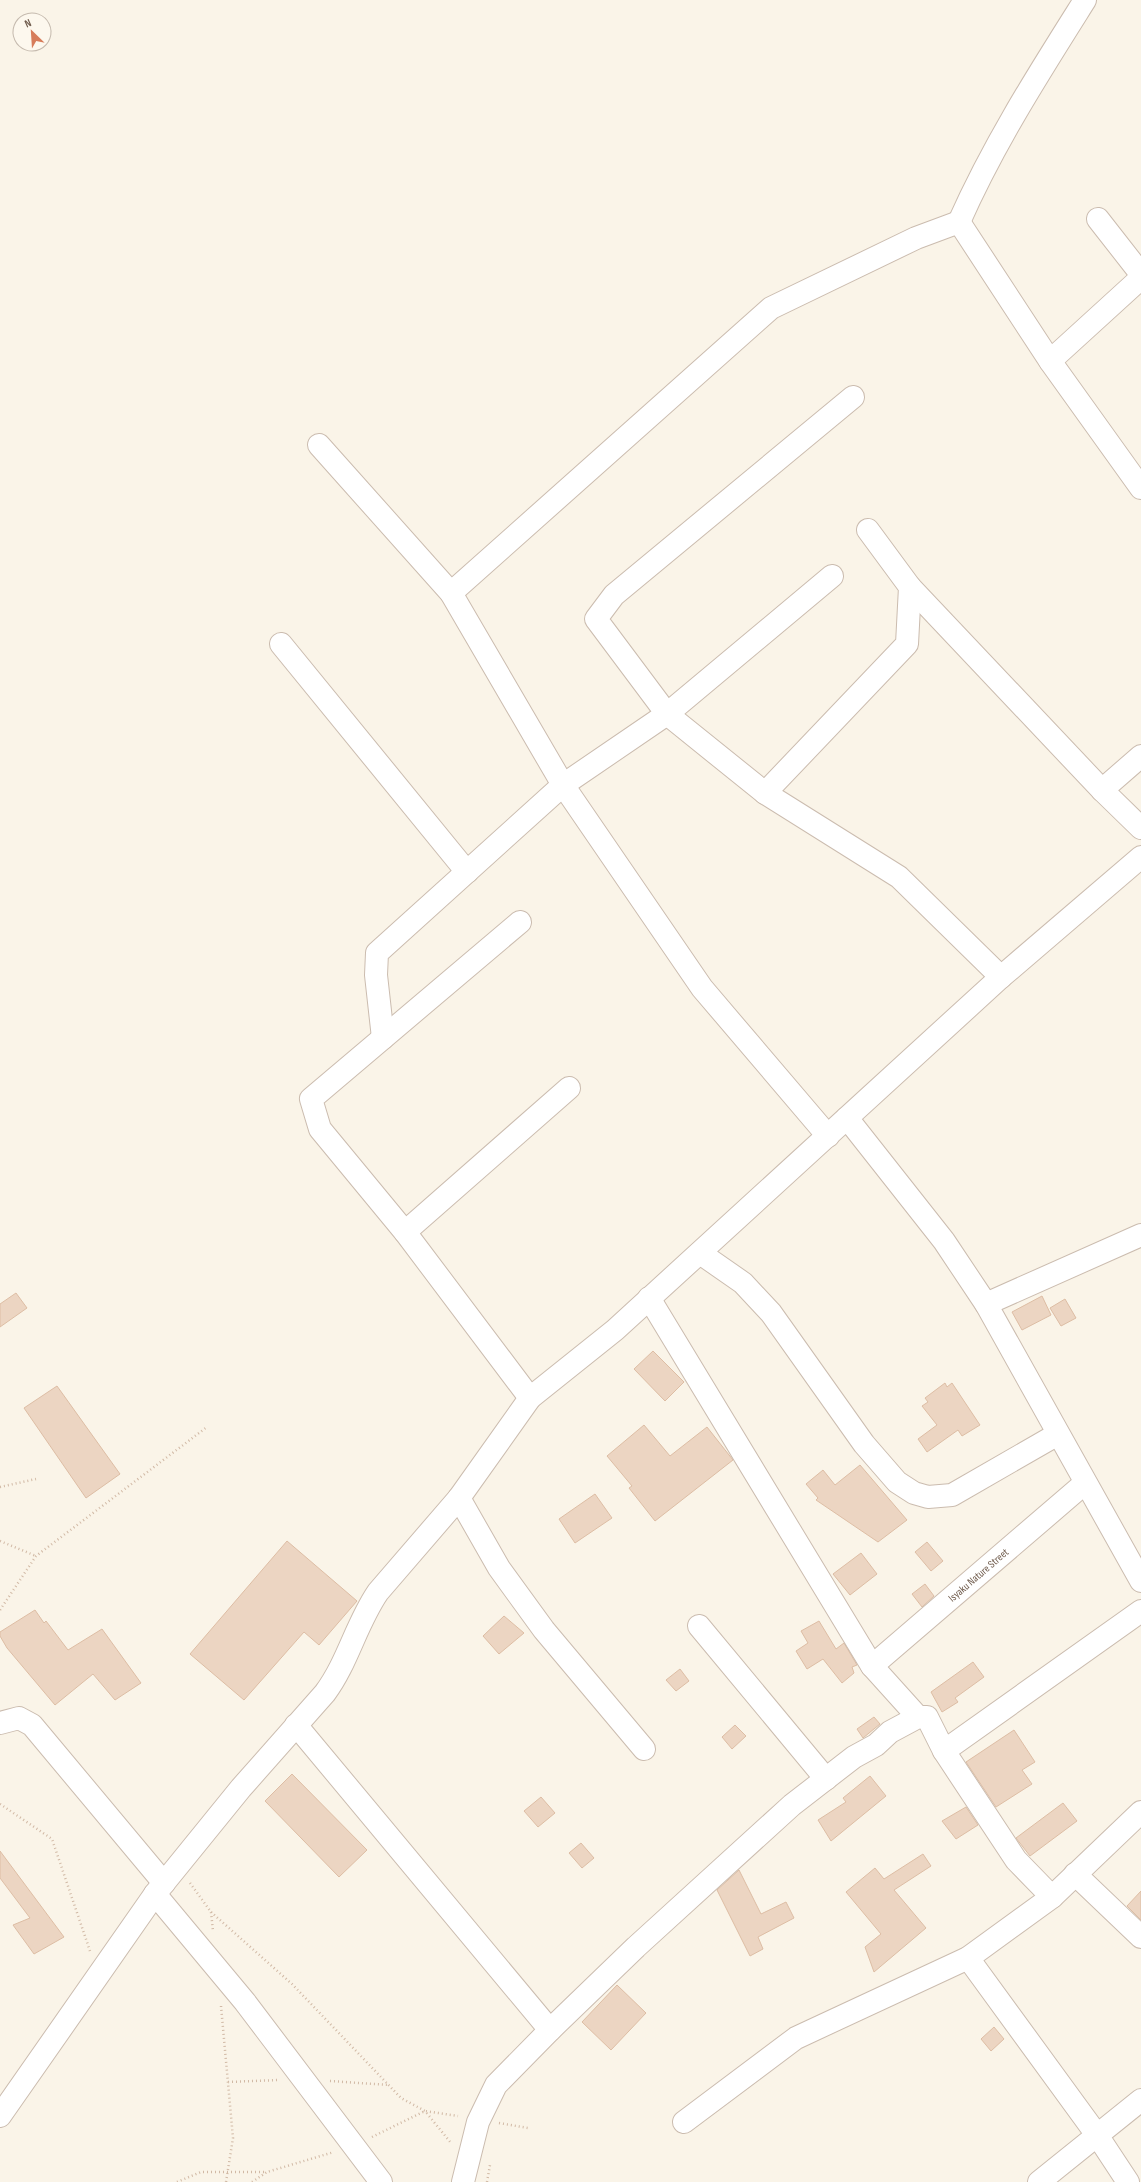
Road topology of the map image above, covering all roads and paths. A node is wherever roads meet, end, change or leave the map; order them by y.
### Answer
1 (1085, 0) edge
2 (1098, 219) dead end
3 (959, 222) junction
4 (1141, 274) edge
5 (1141, 278) edge
6 (1050, 361) junction
7 (852, 396) dead end
8 (319, 445) dead end
9 (1141, 488) edge
10 (868, 530) dead end
11 (832, 576) dead end
12 (910, 586) junction
13 (451, 592) junction
14 (281, 644) dead end
15 (667, 714) junction
16 (1141, 756) edge
17 (564, 786) junction
18 (1102, 790) junction
19 (764, 793) junction
20 (1141, 828) edge
21 (1141, 857) edge
22 (468, 872) junction
23 (520, 922) dead end
24 (1001, 977) junction
25 (383, 1038) junction
26 (569, 1088) dead end
27 (847, 1118) junction
28 (828, 1136) junction
29 (405, 1232) junction
30 (1141, 1235) edge
31 (700, 1253) junction
32 (649, 1298) junction
33 (986, 1304) junction
34 (530, 1398) junction
35 (207, 1427) dead end
36 (1058, 1434) junction
37 (36, 1480) dead end
38 (1085, 1483) junction
39 (0, 1487) edge
40 (459, 1498) junction
41 (0, 1541) edge
42 (36, 1556) junction
43 (1141, 1580) edge
44 (0, 1610) edge
45 (1141, 1611) edge
46 (699, 1626) dead end
47 (872, 1666) junction
48 (918, 1717) junction
49 (0, 1723) edge
50 (296, 1725) junction
51 (644, 1750) dead end
52 (944, 1751) junction
53 (826, 1779) junction
54 (0, 1804) edge
55 (1141, 1812) edge
56 (178, 1865) junction
57 (1075, 1874) junction
58 (160, 1889) junction
59 (1052, 1898) junction
60 (211, 1912) junction
61 (214, 1934) dead end
62 (1141, 1938) edge
63 (968, 1958) junction
64 (218, 1970) junction
65 (98, 1976) junction
66 (550, 2030) junction
67 (1141, 2100) edge
68 (425, 2110) junction
69 (0, 2116) edge
70 (684, 2122) dead end
71 (1097, 2135) junction
72 (353, 2146) junction
73 (267, 2172) junction
74 (465, 2172) edge
75 (177, 2182) edge
76 (226, 2182) edge
77 (252, 2182) edge
78 (381, 2182) edge
79 (1039, 2182) edge
80 (1128, 2182) edge

1 - 3 street
2 - 4 street
3 - 6 street
3 - 13 street
5 - 6 street
6 - 9 street
7 - 15 street
8 - 13 street
10 - 12 street
11 - 15 street
12 - 18 street
12 - 19 street
13 - 17 street
14 - 22 street
15 - 17 street
15 - 19 street
16 - 18 street
17 - 22 street
17 - 28 street
18 - 20 street
19 - 24 street
21 - 24 street
22 - 25 street
23 - 25 street
24 - 27 street
25 - 29 street
26 - 29 street
27 - 28 street
27 - 33 street
28 - 31 street
29 - 34 street
30 - 33 street
31 - 32 street
31 - 36 street
32 - 34 street
32 - 47 street
33 - 36 street
34 - 40 street
35 - 42 path
36 - 38 street
37 - 39 path
38 - 43 street
38 - 47 street, Isyaku Nature Street
40 - 50 street
40 - 51 street
41 - 42 path
42 - 44 path
45 - 52 street
46 - 53 street
47 - 48 street
48 - 52 street
48 - 53 street
49 - 58 street
50 - 56 street
50 - 66 street
52 - 59 street
53 - 66 street
54 - 65 path
55 - 57 street
56 - 58 street
56 - 60 path
57 - 59 street
57 - 62 street
58 - 64 street
58 - 65 street
59 - 63 street
60 - 61 path
60 - 68 path
63 - 70 street
63 - 71 street
64 - 72 street
64 - 76 path
65 - 69 street
66 - 74 street
67 - 71 street
68 - 72 path
68 - 74 path
71 - 79 street
71 - 80 street
72 - 73 path
72 - 78 street
73 - 75 path
73 - 77 path

